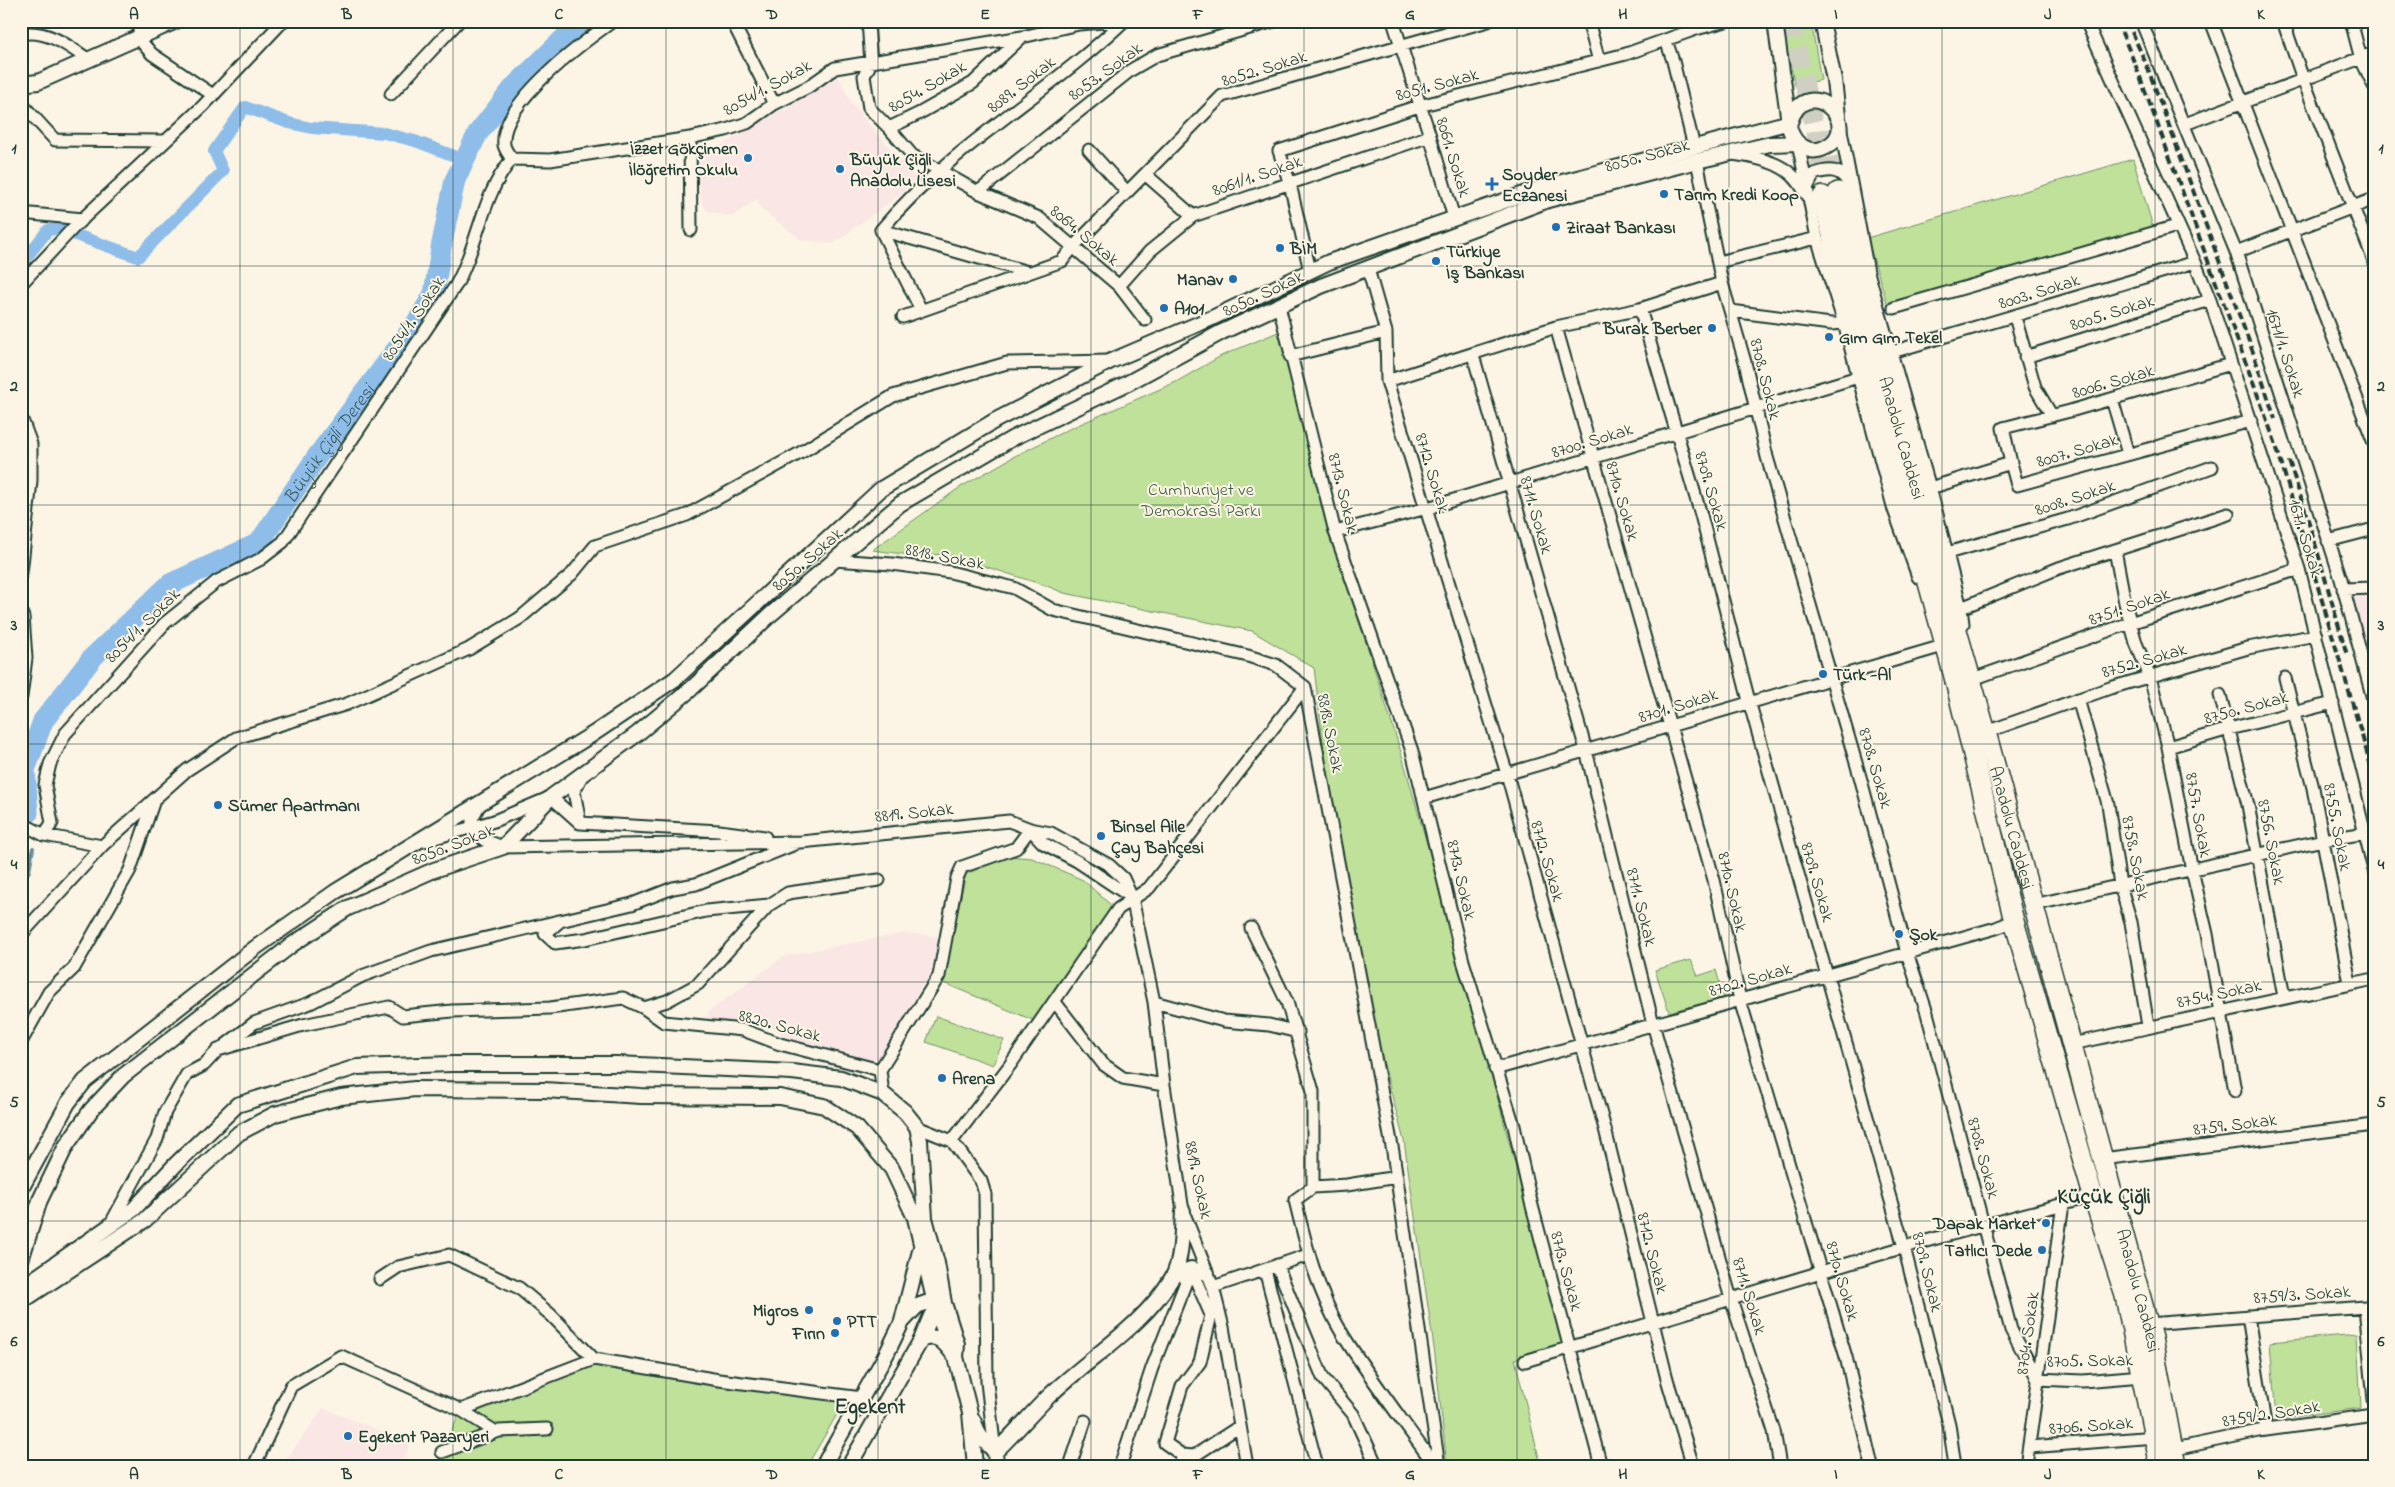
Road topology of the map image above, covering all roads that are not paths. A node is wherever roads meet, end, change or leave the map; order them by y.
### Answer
1 (141, 21) edge
2 (176, 21) edge
3 (283, 21) edge
4 (459, 21) edge
5 (613, 21) edge
6 (732, 21) edge
7 (868, 21) edge
8 (1116, 21) edge
9 (1124, 21) edge
10 (1274, 21) edge
11 (1393, 21) edge
12 (1488, 21) edge
13 (1588, 21) edge
14 (1726, 21) edge
15 (1775, 21) edge
16 (1822, 21) edge
17 (2086, 21) edge
18 (2141, 21) edge
19 (2211, 21) edge
20 (2283, 21) edge
21 (2351, 21) edge
22 (21, 34) edge
23 (1022, 37) junction
24 (138, 38) junction
25 (1666, 40) junction
26 (1401, 45) junction
27 (2374, 54) edge
28 (2361, 59) junction
29 (89, 60) junction
30 (1600, 61) junction
31 (871, 63) junction
32 (2303, 79) junction
33 (21, 84) edge
34 (2374, 86) edge
35 (390, 94) dead end
36 (213, 95) junction
37 (21, 103) edge
38 (2242, 103) junction
39 (774, 104) junction
40 (1420, 106) junction
41 (1839, 119) junction
42 (1790, 122) junction
43 (2185, 124) junction
44 (889, 128) junction
45 (1430, 136) junction
46 (690, 138) junction
47 (164, 141) junction
48 (1798, 144) junction
49 (1694, 146) junction
50 (1089, 150) dead end
51 (1729, 153) junction
52 (512, 158) junction
53 (1697, 160) junction
54 (937, 170) junction
55 (1145, 174) junction
56 (1290, 184) junction
57 (978, 192) junction
58 (1127, 192) junction
59 (1826, 193) junction
60 (2374, 198) edge
61 (2351, 206) junction
62 (21, 213) edge
63 (1193, 216) junction
64 (1454, 218) junction
65 (82, 219) junction
66 (2177, 226) junction
67 (2291, 229) junction
68 (692, 230) dead end
69 (881, 230) junction
70 (1816, 238) junction
71 (1074, 246) junction
72 (2236, 252) junction
73 (2374, 261) edge
74 (1718, 262) junction
75 (2195, 262) junction
76 (1368, 269) junction
77 (1310, 271) junction
78 (1028, 272) junction
79 (1722, 283) junction
80 (21, 284) edge
81 (1118, 286) junction
82 (2210, 300) junction
83 (1279, 306) junction
84 (1894, 308) dead end
85 (1640, 309) junction
86 (921, 310) junction
87 (1730, 311) junction
88 (903, 317) dead end
89 (2015, 317) junction
90 (1145, 320) dead end
91 (1844, 323) junction
92 (1556, 327) junction
93 (1386, 332) junction
94 (1892, 352) junction
95 (1473, 355) junction
96 (1290, 356) junction
97 (2025, 357) junction
98 (1111, 361) junction
99 (2231, 364) junction
100 (1858, 377) junction
101 (1387, 381) junction
102 (2112, 399) junction
103 (1756, 409) junction
104 (2052, 416) junction
105 (21, 418) edge
106 (2251, 421) junction
107 (1677, 433) junction
108 (2374, 443) edge
109 (2128, 454) junction
110 (1593, 457) junction
111 (2011, 463) junction
112 (2212, 467) dead end
113 (1510, 483) junction
114 (1930, 488) junction
115 (1425, 508) junction
116 (2228, 514) dead end
117 (2374, 529) edge
118 (1334, 532) junction
119 (2328, 541) junction
120 (2115, 550) junction
121 (1947, 553) junction
122 (834, 560) junction
123 (2299, 569) junction
124 (22, 572) edge
125 (2374, 588) edge
126 (2343, 589) junction
127 (1961, 608) junction
128 (21, 612) edge
129 (2130, 623) junction
130 (2316, 635) junction
131 (1943, 646) junction
132 (1964, 674) junction
133 (2150, 677) junction
134 (2286, 678) dead end
135 (1832, 679) junction
136 (1305, 687) junction
137 (2220, 695) dead end
138 (21, 697) edge
139 (2078, 699) junction
140 (1749, 701) junction
141 (2333, 703) junction
142 (2374, 703) edge
143 (2296, 712) junction
144 (1670, 728) junction
145 (2229, 729) junction
146 (1986, 732) junction
147 (2168, 747) junction
148 (1586, 750) junction
149 (583, 774) junction
150 (1507, 774) junction
151 (551, 797) junction
152 (1424, 798) junction
153 (482, 801) junction
154 (154, 802) junction
155 (580, 822) junction
156 (21, 823) edge
157 (472, 827) junction
158 (1030, 829) junction
159 (2366, 833) junction
160 (44, 835) junction
161 (2323, 840) junction
162 (801, 842) junction
163 (415, 844) junction
164 (102, 846) junction
165 (503, 848) junction
166 (2257, 856) junction
167 (2192, 870) junction
168 (2374, 870) edge
169 (879, 880) dead end
170 (2120, 885) junction
171 (1132, 898) junction
172 (769, 905) junction
173 (2033, 905) junction
174 (560, 921) junction
175 (2014, 921) junction
176 (1251, 928) dead end
177 (21, 935) edge
178 (1907, 953) junction
179 (1828, 975) junction
180 (2374, 979) edge
181 (2350, 983) junction
182 (2284, 997) junction
183 (1740, 1000) junction
184 (1055, 1002) junction
185 (1154, 1002) junction
186 (644, 1008) junction
187 (2220, 1011) junction
188 (1653, 1024) junction
189 (2148, 1026) junction
190 (1298, 1032) junction
191 (21, 1042) edge
192 (2072, 1044) junction
193 (1580, 1046) junction
194 (218, 1050) junction
195 (1495, 1069) junction
196 (880, 1070) junction
197 (1164, 1085) junction
198 (2235, 1090) dead end
199 (883, 1094) junction
200 (2374, 1125) edge
201 (917, 1127) junction
202 (952, 1141) junction
203 (2102, 1159) junction
204 (1397, 1177) junction
205 (1313, 1187) junction
206 (21, 1189) edge
207 (2093, 1196) junction
208 (2063, 1204) junction
209 (1184, 1211) junction
210 (110, 1225) junction
211 (1984, 1225) junction
212 (921, 1246) junction
213 (1904, 1248) junction
214 (1308, 1255) junction
215 (21, 1260) edge
216 (1277, 1266) junction
217 (1191, 1269) junction
218 (1265, 1270) junction
219 (1822, 1272) junction
220 (1207, 1273) junction
221 (1173, 1276) junction
222 (380, 1279) dead end
223 (1213, 1287) junction
224 (21, 1288) edge
225 (1732, 1299) junction
226 (21, 1302) edge
227 (940, 1302) junction
228 (2248, 1316) junction
229 (902, 1322) junction
230 (1653, 1323) junction
231 (2149, 1324) junction
232 (921, 1340) junction
233 (1569, 1349) junction
234 (956, 1357) junction
235 (594, 1359) junction
236 (1525, 1361) dead end
237 (2142, 1376) junction
238 (2038, 1379) junction
239 (862, 1398) junction
240 (2374, 1400) edge
241 (460, 1410) junction
242 (970, 1413) junction
243 (2374, 1415) edge
244 (1085, 1421) dead end
245 (1240, 1426) junction
246 (547, 1429) dead end
247 (2266, 1430) junction
248 (496, 1432) junction
249 (2155, 1437) junction
250 (2030, 1447) junction
251 (442, 1452) dead end
252 (2176, 1457) edge
253 (996, 1459) edge
254 (1182, 1460) edge
255 (254, 1466) edge
256 (823, 1466) edge
257 (849, 1466) edge
258 (975, 1466) edge
259 (1070, 1466) edge
260 (1120, 1466) edge
261 (1247, 1466) edge
262 (1316, 1466) edge
263 (1377, 1466) edge
264 (1435, 1466) edge
265 (1439, 1466) edge
266 (1602, 1466) edge
267 (1693, 1466) edge
268 (1780, 1466) edge
269 (1872, 1466) edge
270 (1956, 1466) edge
271 (2026, 1466) edge
272 (2160, 1466) edge

1 - 24 street
2 - 24 street
3 - 36 street
4 - 35 street
5 - 52 street
6 - 39 street
7 - 31 street, 8064. Sokak
8 - 23 street
9 - 54 street, 8089. Sokak
10 - 57 street, 8053. Sokak
11 - 26 street, 8061. Sokak
12 - 26 street, 8052. Sokak
13 - 30 street
14 - 25 street, 8051. Sokak
15 - 42 street
16 - 41 street
17 - 66 street, 1671. Sokak
18 - 43 street, 1671/1. Sokak
19 - 38 street
20 - 32 street
21 - 28 street
22 - 29 street
23 - 31 street, 8054/1. Sokak
23 - 44 street, 8054. Sokak
24 - 29 street
24 - 36 street
25 - 30 street, 8051. Sokak
25 - 49 street
26 - 40 street, 8061. Sokak
26 - 55 street, 8052. Sokak
27 - 28 street
28 - 32 street
28 - 34 street
29 - 33 street
30 - 40 street, 8051. Sokak
31 - 39 street, 8054/1. Sokak
31 - 44 street, 8064. Sokak
32 - 38 street
32 - 61 street
36 - 47 street
37 - 47 street
38 - 43 street
38 - 67 street
39 - 46 street, 8054/1. Sokak
40 - 45 street, 8061. Sokak
40 - 56 street, 8051. Sokak
41 - 42 street
41 - 48 street, 8050. Sokak
41 - 59 street
42 - 48 street
42 - 49 street, 8050. Sokak
43 - 72 street, 1671/1. Sokak
44 - 54 street, 8064. Sokak
45 - 56 street, 8061/1. Sokak
45 - 64 street, 8061. Sokak
46 - 52 street, 8054/1. Sokak
46 - 68 street
47 - 65 street
48 - 51 street, 8050. Sokak
48 - 59 street
49 - 64 street, 8050. Sokak
50 - 58 street
51 - 53 street, 8050. Sokak
51 - 59 street
52 - 160 street, 8054/1. Sokak
53 - 74 street, 8708. Sokak
53 - 76 street, 8050. Sokak
54 - 57 street, 8064. Sokak
54 - 69 street, 8089. Sokak
55 - 58 street, 8052. Sokak
55 - 63 street
56 - 63 street, 8061/1. Sokak
56 - 77 street, 8051. Sokak
57 - 71 street, 8064. Sokak
58 - 71 street, 8052. Sokak
59 - 70 street
59 - 94 street
59 - 132 highway, Anadolu Caddesi
60 - 61 street
61 - 67 street
61 - 73 street
62 - 65 street
63 - 81 street, 8061/1. Sokak
64 - 77 street, 8050. Sokak
65 - 80 street
66 - 75 street, 1671. Sokak
66 - 84 street
67 - 72 street
67 - 108 street
69 - 78 street
69 - 86 street
70 - 74 street
70 - 91 street
71 - 78 street, 8052. Sokak
71 - 81 street, 8064. Sokak
72 - 119 street, 1671/1. Sokak
74 - 79 street, 8708. Sokak
75 - 82 street, 1671. Sokak
75 - 89 street, 8003. Sokak
76 - 83 street, 8050. Sokak
76 - 93 street, 8712. Sokak
77 - 98 street, 8050. Sokak
78 - 86 street, 8052. Sokak
79 - 85 street
79 - 87 street, 8708. Sokak
81 - 90 street, 8064. Sokak
82 - 97 street, 8005. Sokak
82 - 99 street, 1671. Sokak
83 - 96 street, 8713. Sokak
83 - 122 street, 8050. Sokak
85 - 92 street
85 - 107 street, 8709. Sokak
86 - 88 street, 8052. Sokak
87 - 91 street
87 - 103 street, 8708. Sokak
89 - 94 street, 8003. Sokak
89 - 97 street
91 - 100 street
92 - 95 street
92 - 110 street, 8710. Sokak
93 - 96 street
93 - 101 street, 8712. Sokak
94 - 114 street
95 - 101 street
95 - 113 street, 8711. Sokak
96 - 118 street, 8713. Sokak
97 - 104 street
98 - 153 street, 8050. Sokak
98 - 154 street
99 - 102 street, 8006. Sokak
99 - 106 street, 1671. Sokak
100 - 103 street, 8700. Sokak
100 - 131 street
101 - 115 street, 8712. Sokak
102 - 104 street, 8006. Sokak
102 - 109 street
103 - 107 street, 8700. Sokak
103 - 135 street, 8708. Sokak
104 - 111 street, 8006. Sokak
105 - 124 street
106 - 109 street, 8007. Sokak
106 - 123 street, 1671. Sokak
107 - 110 street, 8700. Sokak
107 - 140 street, 8709. Sokak
109 - 111 street, 8007. Sokak
110 - 113 street, 8700. Sokak
110 - 144 street, 8710. Sokak
111 - 114 street, 8007. Sokak
112 - 121 street, 8008. Sokak
113 - 115 street, 8700. Sokak
113 - 148 street, 8711. Sokak
114 - 121 street
115 - 118 street, 8700. Sokak
115 - 150 street, 8712. Sokak
116 - 120 street
117 - 119 street
118 - 152 street, 8713. Sokak
119 - 126 street, 1671/1. Sokak
120 - 127 street
120 - 129 street, 8757. Sokak
121 - 127 street
122 - 136 street, 8818. Sokak
122 - 149 street, 8050. Sokak
123 - 129 street, 8751. Sokak
123 - 130 street, 1671. Sokak
125 - 126 street
126 - 142 street, 1671/1. Sokak
127 - 132 street
128 - 138 street
129 - 132 street, 8751. Sokak
129 - 133 street, 8757. Sokak
130 - 133 street, 8752. Sokak
130 - 141 street, 1671. Sokak
131 - 132 street
131 - 135 street, 8701. Sokak
132 - 146 highway, Anadolu Caddesi
132 - 175 highway, Anadolu Caddesi
133 - 139 street, 8752. Sokak
133 - 147 street, 8757. Sokak
134 - 143 street, 8755. Sokak
135 - 140 street, 8701. Sokak
135 - 178 street, 8708. Sokak
136 - 171 street
136 - 204 street, 8818. Sokak
137 - 145 street, 8756. Sokak
139 - 146 street, 8752. Sokak
139 - 170 street, 8758. Sokak
140 - 144 street, 8701. Sokak
140 - 179 street, 8709. Sokak
141 - 143 street, 8750. Sokak
141 - 159 street, 1671. Sokak
143 - 145 street, 8750. Sokak
143 - 161 street, 8755. Sokak
144 - 148 street, 8701. Sokak
144 - 183 street, 8710. Sokak
145 - 147 street, 8750. Sokak
145 - 166 street, 8756. Sokak
146 - 173 highway, Anadolu Caddesi
147 - 167 street, 8757. Sokak
148 - 150 street, 8701. Sokak
148 - 188 street, 8711. Sokak
149 - 151 street, 8050. Sokak
149 - 155 street
150 - 152 street, 8701. Sokak
150 - 193 street, 8712. Sokak
151 - 155 street
151 - 157 street
151 - 165 street, 8050. Sokak
152 - 195 street, 8713. Sokak
153 - 157 street
153 - 163 street, 8050. Sokak
154 - 164 street
154 - 191 street
155 - 162 street
156 - 160 street
157 - 163 street
157 - 165 street
158 - 162 street, 8819. Sokak
158 - 171 street, 8819. Sokak
158 - 196 street
159 - 161 street
159 - 168 street, 1671. Sokak
160 - 164 street
161 - 166 street
161 - 181 street, 8755. Sokak
162 - 165 street
162 - 174 street
163 - 206 street, 8050. Sokak
164 - 177 street
165 - 215 street, 8050. Sokak
166 - 167 street
166 - 182 street, 8756. Sokak
167 - 170 street
167 - 187 street, 8757. Sokak
169 - 172 street
170 - 173 street
170 - 189 street, 8758. Sokak
171 - 184 street
171 - 185 street, 8819. Sokak
172 - 174 street
172 - 186 street
173 - 192 highway, Anadolu Caddesi
174 - 194 street
175 - 178 street, 8702. Sokak
175 - 207 highway, Anadolu Caddesi
176 - 190 street
178 - 179 street, 8702. Sokak
178 - 211 street, 8708. Sokak
179 - 183 street, 8702. Sokak
179 - 213 street, 8709. Sokak
180 - 181 street, 8754. Sokak
181 - 182 street, 8754. Sokak
182 - 187 street, 8754. Sokak
183 - 188 street, 8702. Sokak
183 - 219 street, 8710. Sokak
184 - 197 street
184 - 202 street
185 - 190 street
185 - 197 street, 8819. Sokak
186 - 194 street, 8820. Sokak
186 - 196 street, 8820. Sokak
187 - 189 street, 8754. Sokak
187 - 198 street, 8757. Sokak
188 - 193 street, 8702. Sokak
188 - 225 street, 8711. Sokak
189 - 192 street, 8754. Sokak
190 - 205 street
192 - 203 highway, Anadolu Caddesi
193 - 195 street, 8702. Sokak
193 - 230 street, 8712. Sokak
194 - 210 street
195 - 233 street, 8713. Sokak
196 - 199 street
197 - 209 street, 8819. Sokak
199 - 201 street
199 - 210 street
200 - 203 street, 8759. Sokak
201 - 202 street
201 - 227 street
202 - 253 street
203 - 231 highway, Anadolu Caddesi
204 - 205 street
204 - 265 street, 8818. Sokak
205 - 214 street
207 - 208 street
207 - 237 highway, Anadolu Caddesi
208 - 211 street
208 - 238 street, 8704. Sokak
209 - 220 street, 8819. Sokak
209 - 221 street
210 - 224 street
211 - 213 street
211 - 238 street, 8708. Sokak
212 - 226 street
212 - 227 street
212 - 229 street
213 - 219 street
213 - 270 street, 8709. Sokak
214 - 216 street
214 - 264 street
216 - 218 street
216 - 263 street
217 - 220 street
217 - 221 street
217 - 254 street
217 - 260 street
218 - 223 street
218 - 262 street
219 - 225 street
219 - 269 street, 8710. Sokak
220 - 223 street, 8819. Sokak
221 - 253 street
222 - 235 street
223 - 245 street, 8819. Sokak
225 - 230 street
225 - 268 street, 8711. Sokak
227 - 229 street
227 - 232 street
227 - 234 street
228 - 231 street, 8759/3. Sokak
228 - 240 street, 8759/3. Sokak
228 - 247 street
229 - 239 street
230 - 233 street
230 - 267 street, 8712. Sokak
231 - 252 highway, Anadolu Caddesi
232 - 234 street
232 - 257 street
233 - 236 street
233 - 266 street, 8713. Sokak
234 - 242 street
235 - 239 street
235 - 241 street
237 - 238 street, 8705. Sokak
237 - 249 highway, Anadolu Caddesi
238 - 250 street, 8704. Sokak
239 - 256 street
241 - 248 street
241 - 255 street
242 - 253 street
242 - 258 street
243 - 247 street, 8759/2. Sokak
244 - 259 street
245 - 254 street
245 - 261 street, 8819. Sokak
246 - 248 street
247 - 252 street, 8759/2. Sokak
248 - 251 street
249 - 250 street, 8706. Sokak
249 - 272 highway, Anadolu Caddesi
250 - 271 street, 8704. Sokak

